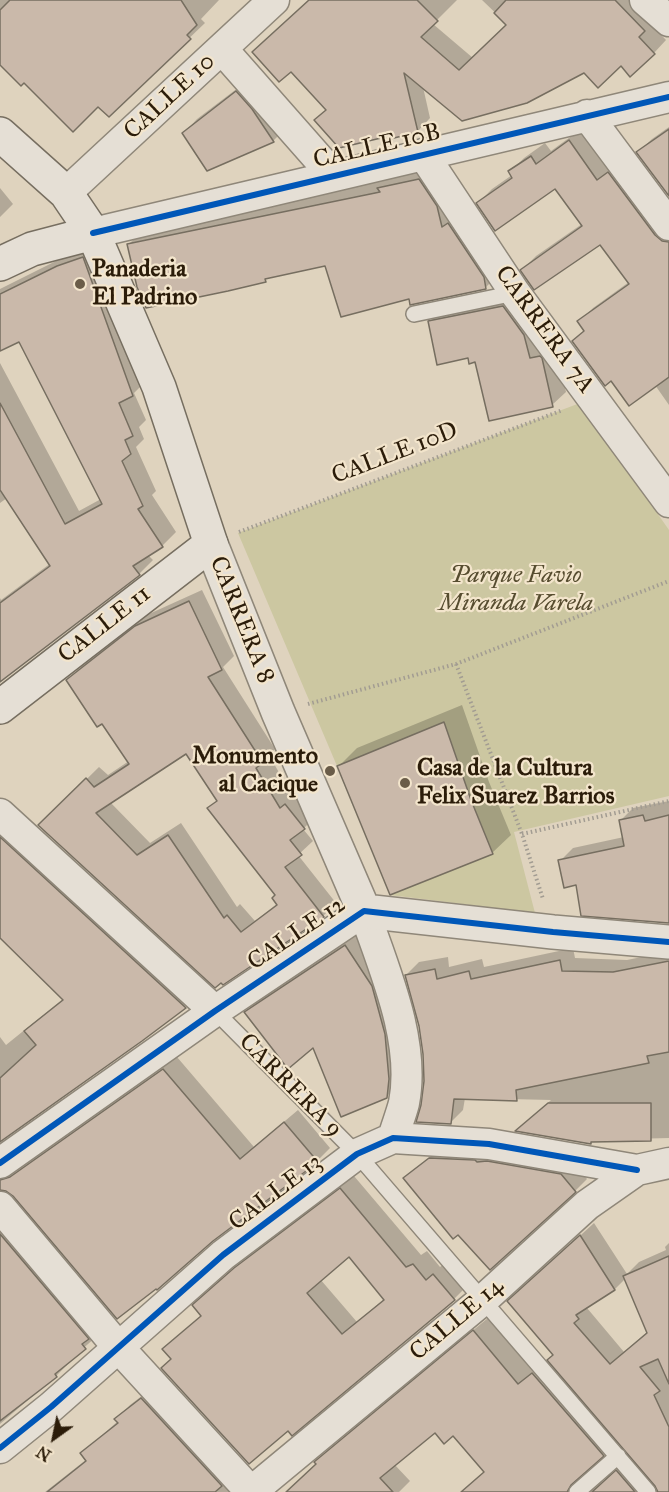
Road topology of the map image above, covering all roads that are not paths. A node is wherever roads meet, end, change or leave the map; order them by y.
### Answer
1 (274, 0) edge
2 (645, 0) edge
3 (669, 21) edge
4 (222, 49) junction
5 (669, 97) edge
6 (587, 115) junction
7 (0, 134) edge
8 (423, 154) junction
9 (333, 175) junction
10 (66, 193) junction
11 (669, 225) edge
12 (93, 232) junction
13 (0, 264) edge
14 (515, 293) junction
15 (414, 314) dead end
16 (669, 502) edge
17 (211, 544) junction
18 (0, 706) edge
19 (0, 814) edge
20 (364, 911) junction
21 (669, 942) edge
22 (215, 1011) junction
23 (393, 1138) junction
24 (357, 1154) junction
25 (0, 1163) edge
26 (669, 1163) edge
27 (638, 1170) junction
28 (0, 1207) edge
29 (484, 1299) junction
30 (118, 1347) junction
31 (0, 1448) edge
32 (618, 1456) junction
33 (251, 1492) edge
34 (577, 1492) edge
35 (648, 1492) edge

1 - 4 street, CALLE 10
2 - 3 street
4 - 9 street
4 - 10 street, CALLE 10
5 - 6 street, CALLE 10B
6 - 8 street, CALLE 10B
6 - 11 street
7 - 10 main road, CARRERA 8
8 - 9 street, CALLE 10B
8 - 14 street, CARRERA 7A
9 - 12 street, CALLE 10B
10 - 12 main road, CARRERA 8
12 - 13 main road
12 - 17 main road, CARRERA 8
14 - 15 lane
14 - 16 street, CARRERA 7A
17 - 18 main road, CALLE 11
17 - 20 main road, CARRERA 8
19 - 22 street, CARRERA 9
20 - 21 main road, CALLE 12
20 - 22 street, CALLE 12
20 - 23 street, CARRERA 8
22 - 24 lane, CARRERA 9
22 - 25 street, CALLE 12
23 - 24 street, CALLE 13
23 - 27 street, CALLE 13
24 - 29 lane, CARRERA 9
24 - 30 street, CALLE 13
26 - 27 street, CALLE 14
27 - 29 street, CALLE 14
28 - 30 street
29 - 32 lane, CARRERA 9
29 - 33 street, CALLE 14
30 - 31 street, CALLE 13
30 - 33 street
32 - 34 lane
32 - 35 lane, CARRERA 9

